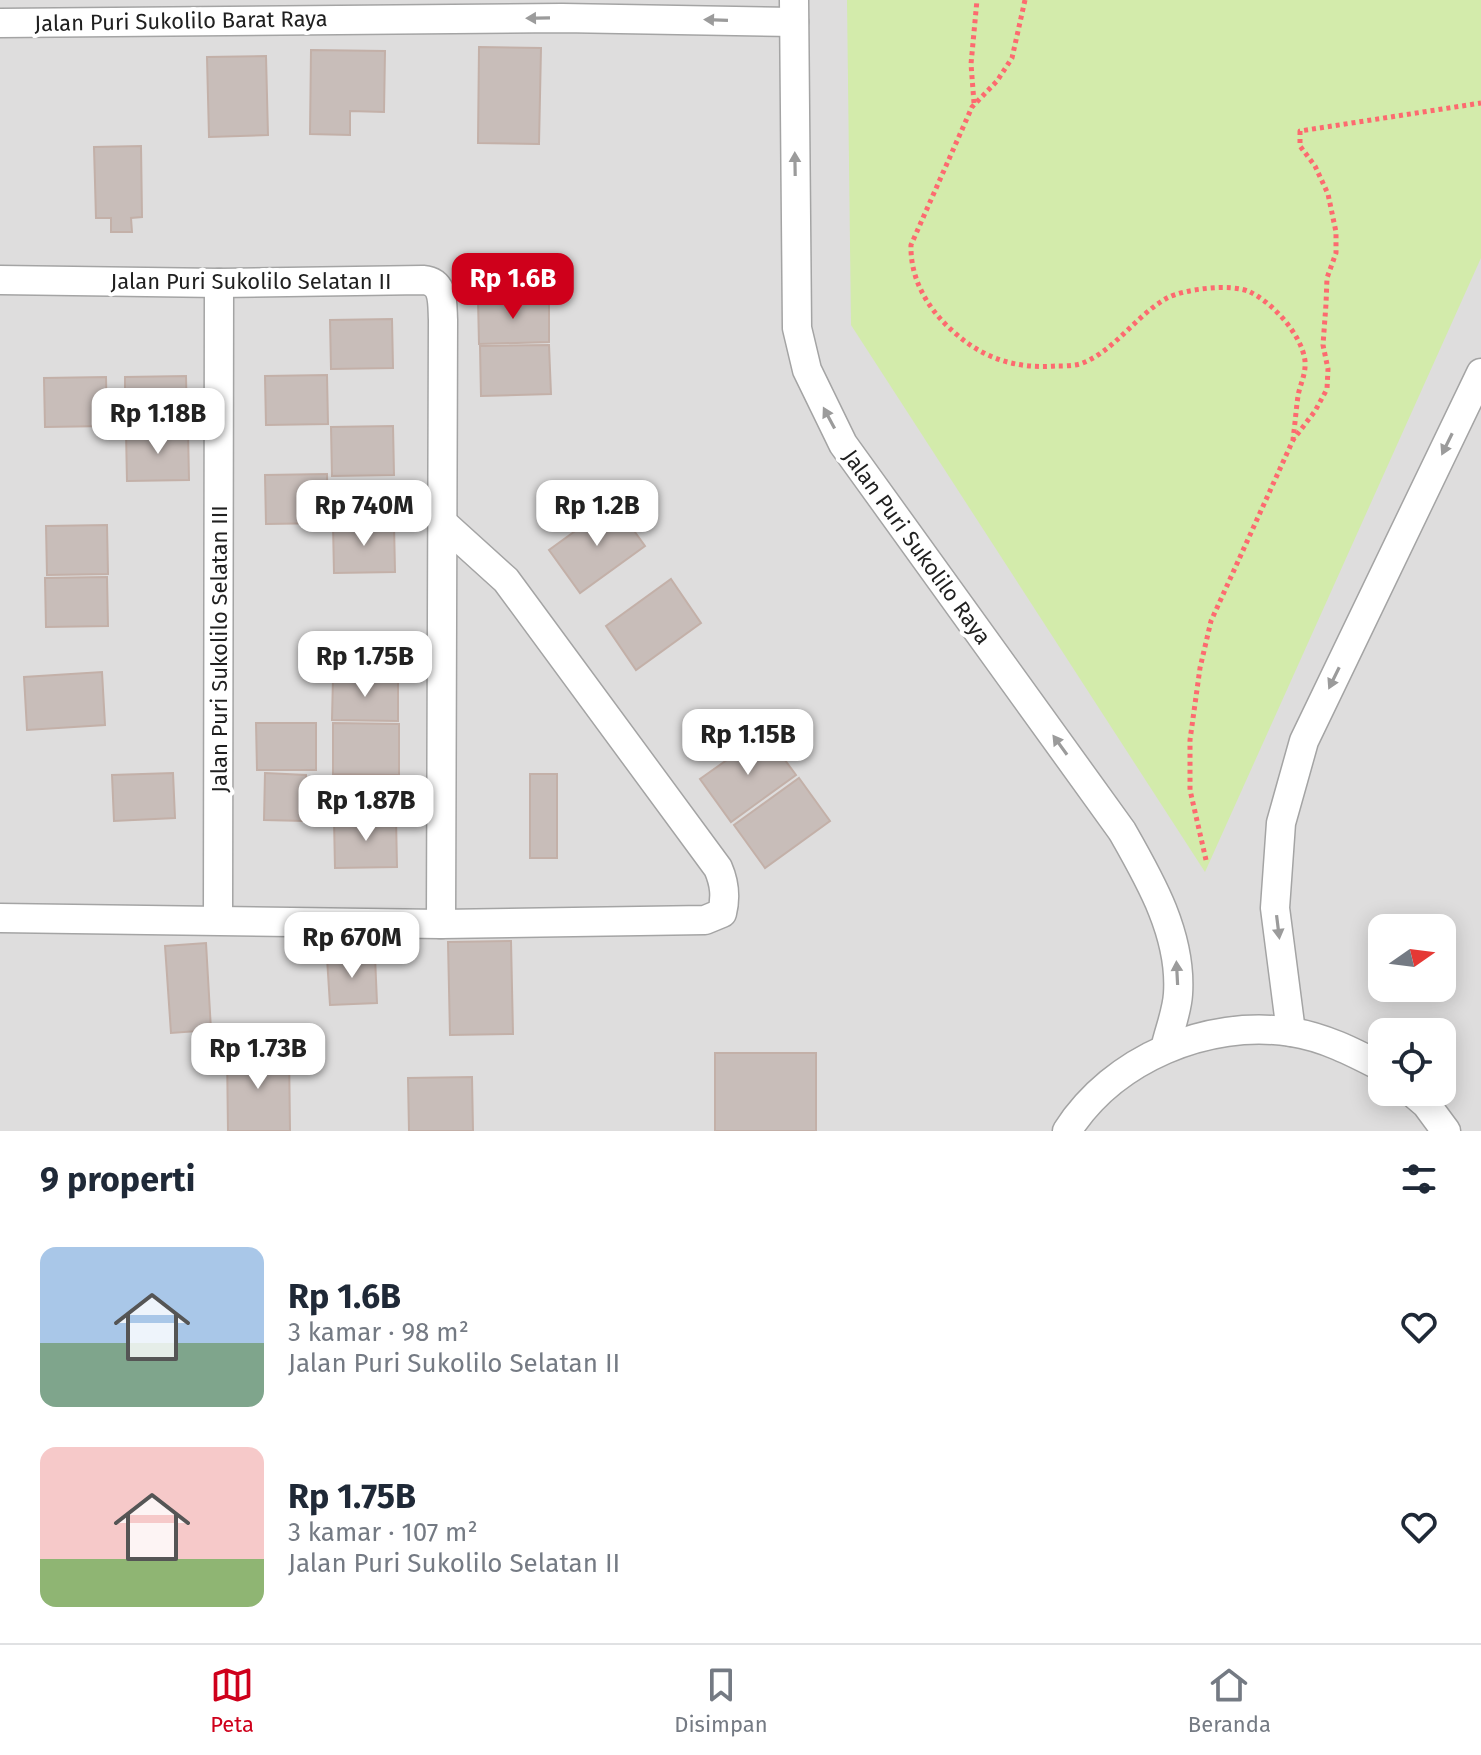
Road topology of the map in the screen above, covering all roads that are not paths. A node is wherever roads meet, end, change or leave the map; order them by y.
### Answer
1 (616, 9) edge
2 (794, 11) edge
3 (0, 23) edge
4 (0, 280) edge
5 (219, 283) junction
6 (1481, 373) edge
7 (443, 523) junction
8 (0, 918) edge
9 (218, 919) junction
10 (441, 924) junction
11 (1291, 1032) junction
12 (1165, 1049) junction
13 (1368, 1060) edge
14 (1427, 1106) edge
15 (1067, 1131) edge
16 (1446, 1131) edge

2 -> 1 street, Jalan Puri Sukolilo Barat Raya
1 -> 3 street, Jalan Puri Sukolilo Barat Raya
12 -> 2 street, Jalan Puri Sukolilo Raya
4 - 5 street, Jalan Puri Sukolilo Selatan II
5 - 7 street, Jalan Puri Sukolilo Selatan II
5 - 9 street, Jalan Puri Sukolilo Selatan III
6 -> 11 street
7 - 10 street, Jalan Puri Sukolilo Selatan II
7 - 10 street
8 - 9 street
9 - 10 street
11 - 12 street
11 - 13 street
12 - 15 street
14 - 16 street

